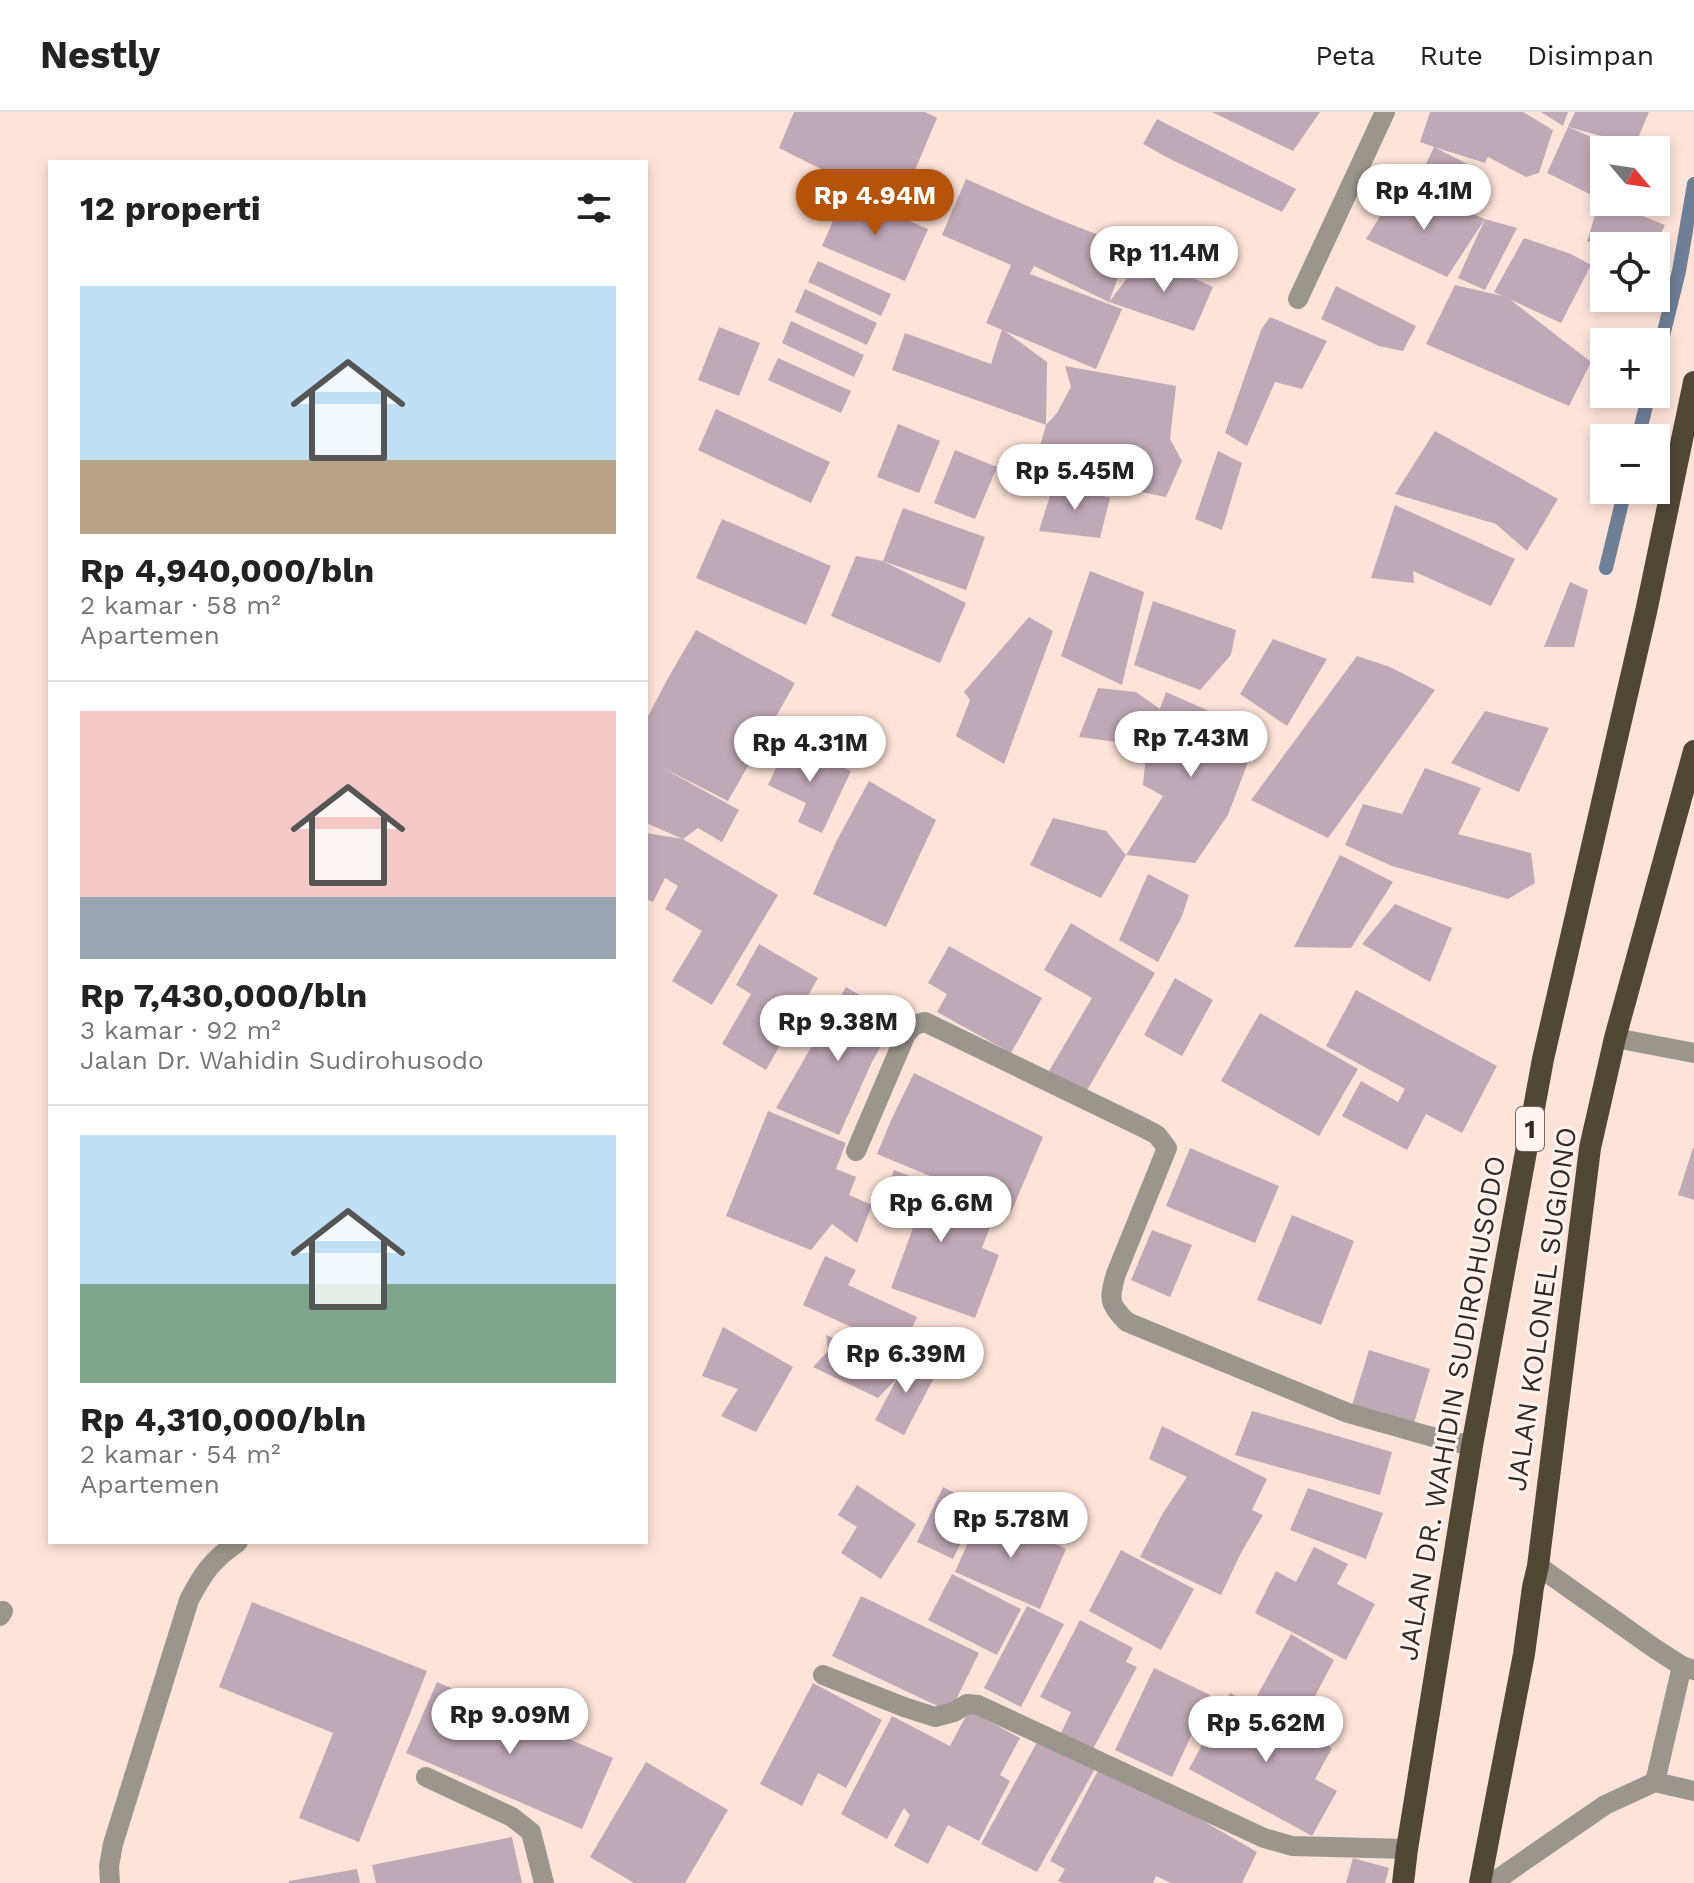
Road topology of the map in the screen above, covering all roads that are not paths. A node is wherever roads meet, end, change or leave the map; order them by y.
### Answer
1 (1385, 112) edge
2 (1298, 299) dead end
3 (1694, 382) edge
4 (1694, 751) edge
5 (1615, 1038) junction
6 (1694, 1053) edge
7 (856, 1151) dead end
8 (1472, 1446) junction
9 (235, 1544) edge
10 (1538, 1566) junction
11 (1688, 1668) edge
12 (823, 1675) dead end
13 (426, 1777) dead end
14 (1655, 1782) junction
15 (1694, 1791) edge
16 (1407, 1849) junction
17 (110, 1883) edge
18 (544, 1883) edge
19 (1403, 1883) edge
20 (1480, 1883) edge
21 (1492, 1883) edge

1 - 2 street
3 - 8 highway, JALAN DR. WAHIDIN SUDIROHUSODO / 1
4 - 5 highway, JALAN KOLONEL SUGIONO
5 - 6 street
5 - 10 highway, JALAN KOLONEL SUGIONO
7 - 8 street
8 - 16 highway, JALAN DR. WAHIDIN SUDIROHUSODO / 1
9 - 17 street
10 - 11 street
10 - 20 highway, JALAN KOLONEL SUGIONO
11 - 14 street
12 - 16 street
13 - 18 street
14 - 15 street
14 - 21 street
16 - 19 highway, JALAN DR. WAHIDIN SUDIROHUSODO / 1

